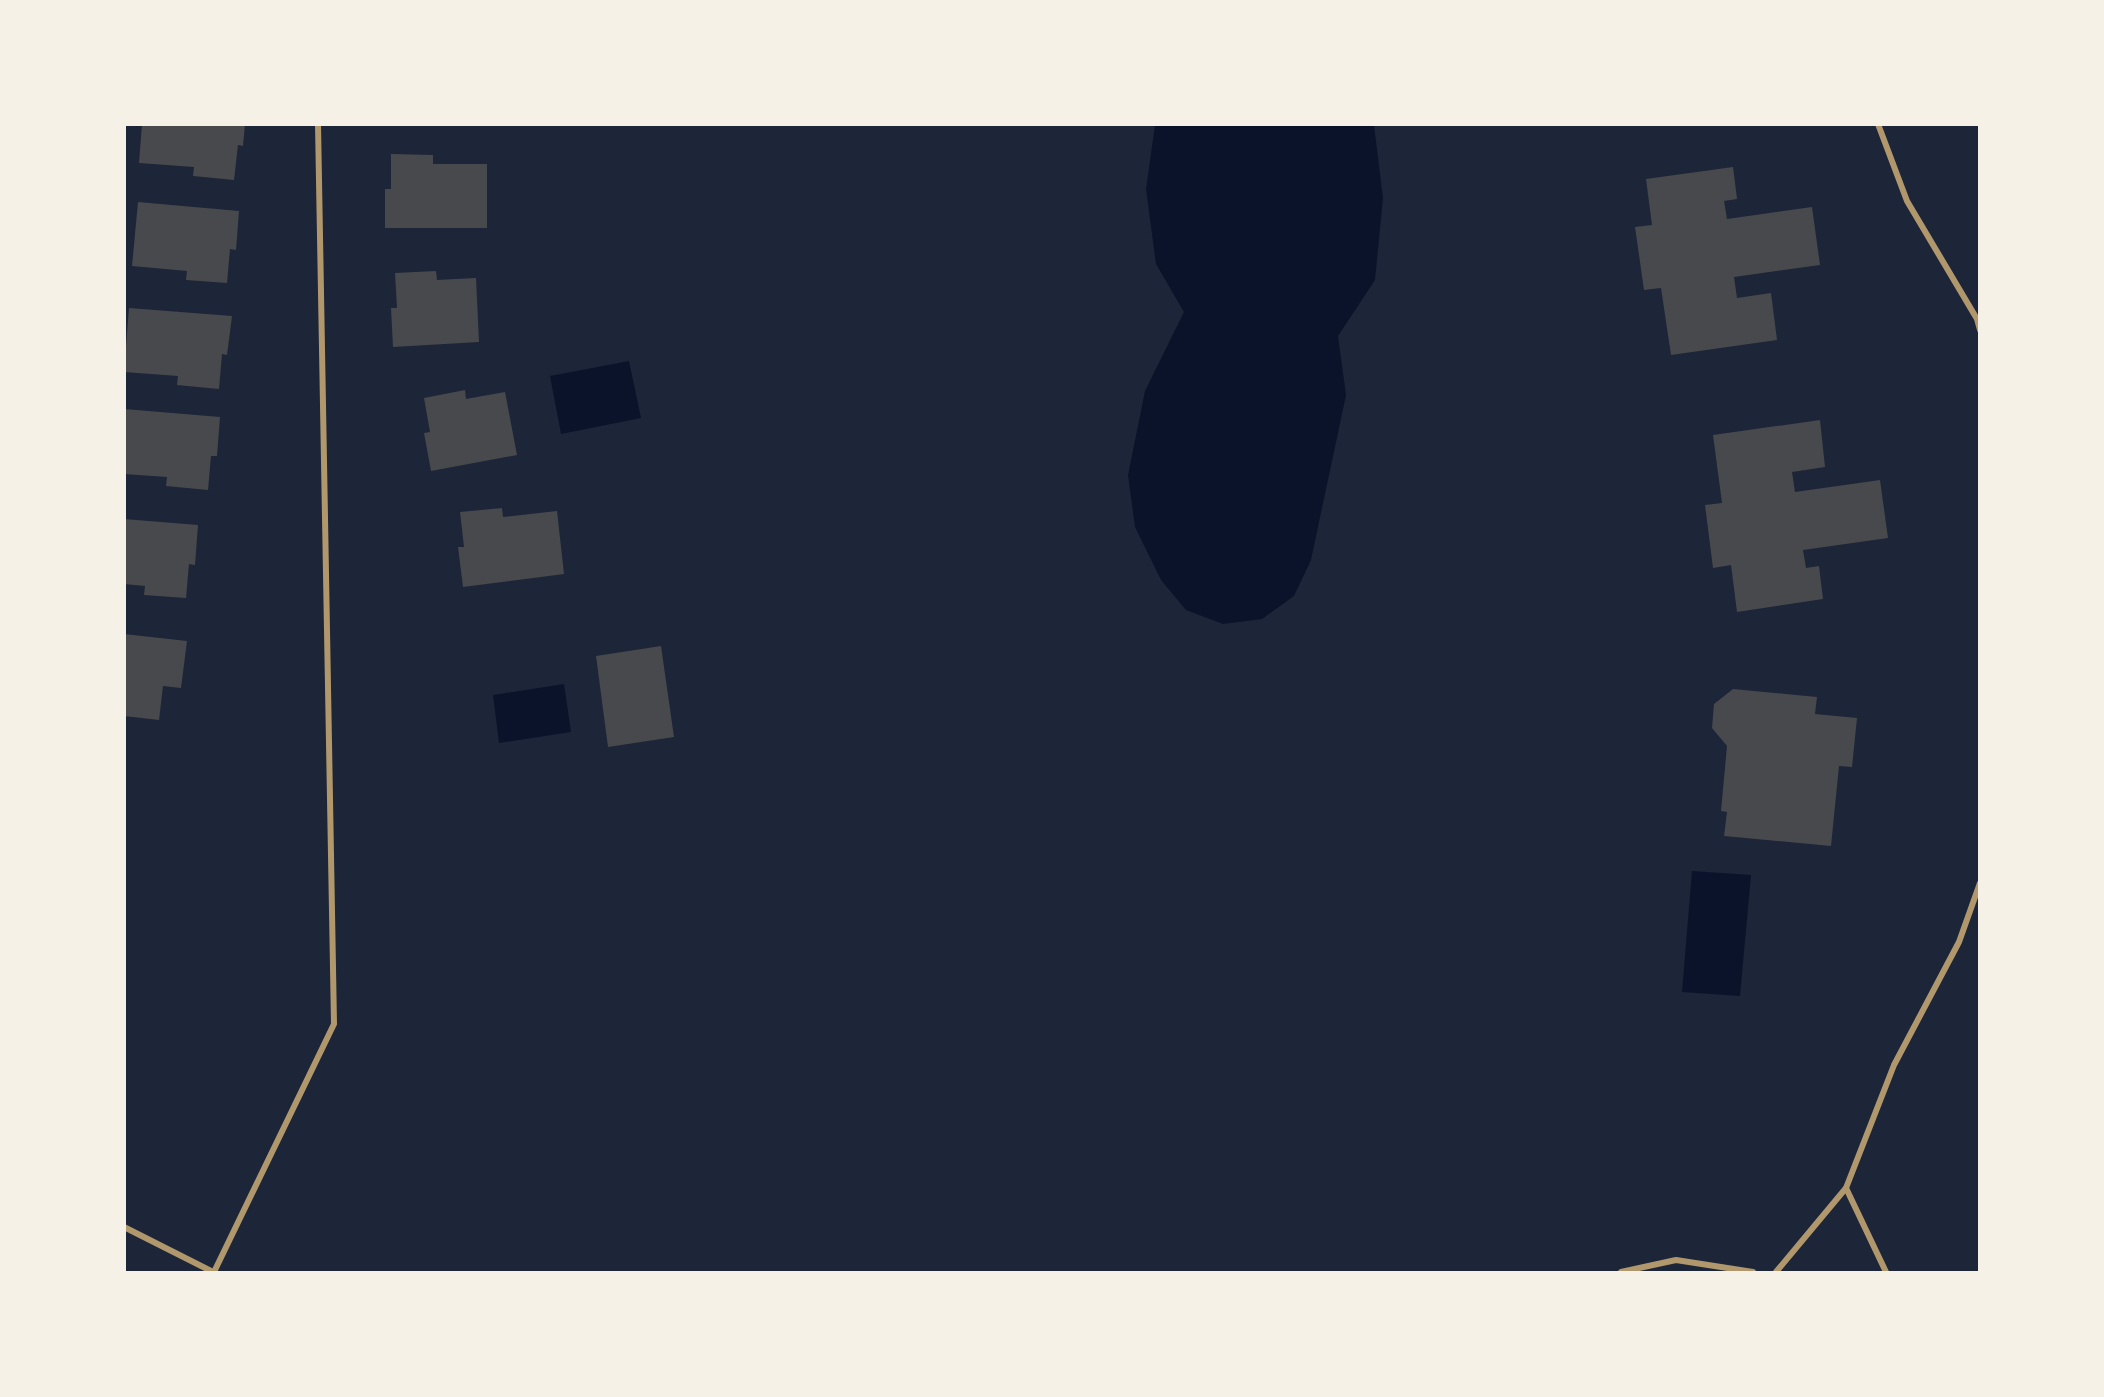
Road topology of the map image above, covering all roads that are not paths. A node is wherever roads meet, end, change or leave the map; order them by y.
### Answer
1 (318, 124) edge
2 (1878, 124) edge
3 (1980, 330) edge
4 (1980, 883) edge
5 (1846, 1188) junction
6 (124, 1227) edge
7 (213, 1272) edge
8 (1621, 1272) edge
9 (1754, 1272) edge
10 (1776, 1272) edge
11 (1886, 1272) edge

1 - 7 street
2 - 3 street
4 - 5 street
5 - 10 street
5 - 11 street
6 - 7 street
8 - 9 street

